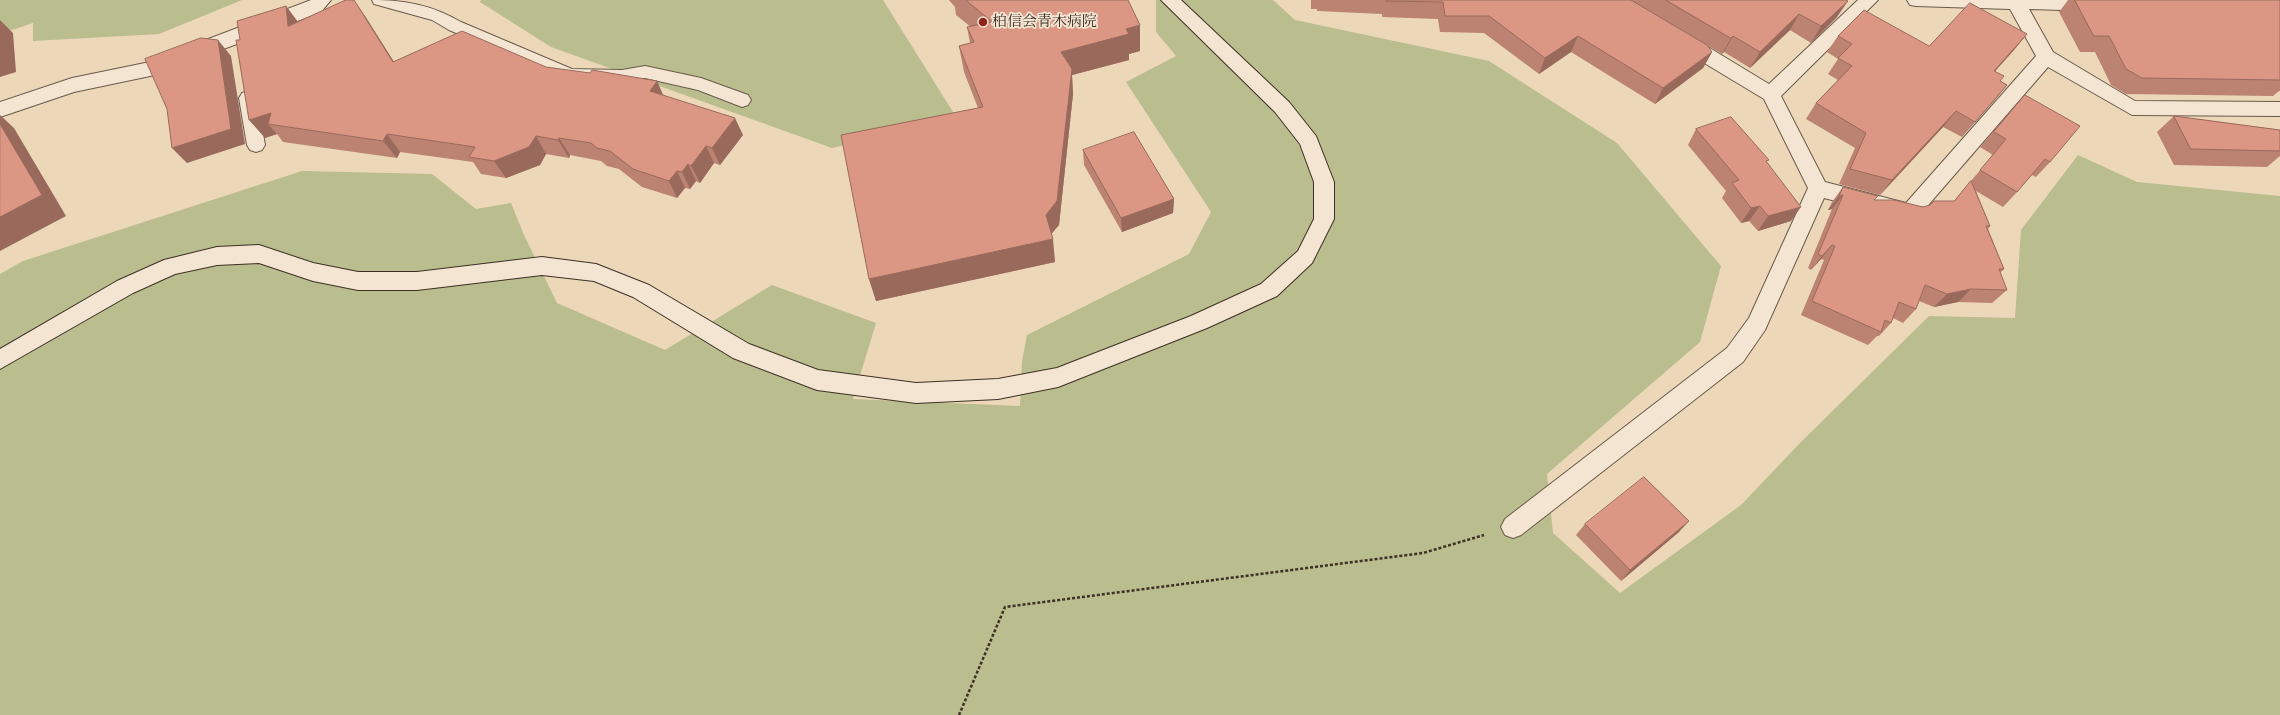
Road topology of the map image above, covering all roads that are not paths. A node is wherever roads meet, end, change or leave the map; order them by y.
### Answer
1 (322, 0) edge
2 (380, 0) edge
3 (1170, 0) edge
4 (1869, 0) edge
5 (1916, 0) edge
6 (2016, 3) junction
7 (2110, 4) edge
8 (1669, 33) edge
9 (2046, 57) junction
10 (246, 83) edge
11 (1771, 94) junction
12 (742, 100) dead end
13 (2280, 109) edge
14 (0, 110) edge
15 (256, 145) dead end
16 (1818, 188) junction
17 (0, 360) edge
18 (1513, 527) road end

1 - 14 street
2 - 12 lane
3 - 17 street
4 - 11 street
5 - 6 street
6 - 7 street
6 - 9 street
8 - 11 street
9 - 13 street
9 - 16 street
10 - 15 lane
11 - 16 street
16 - 18 street

